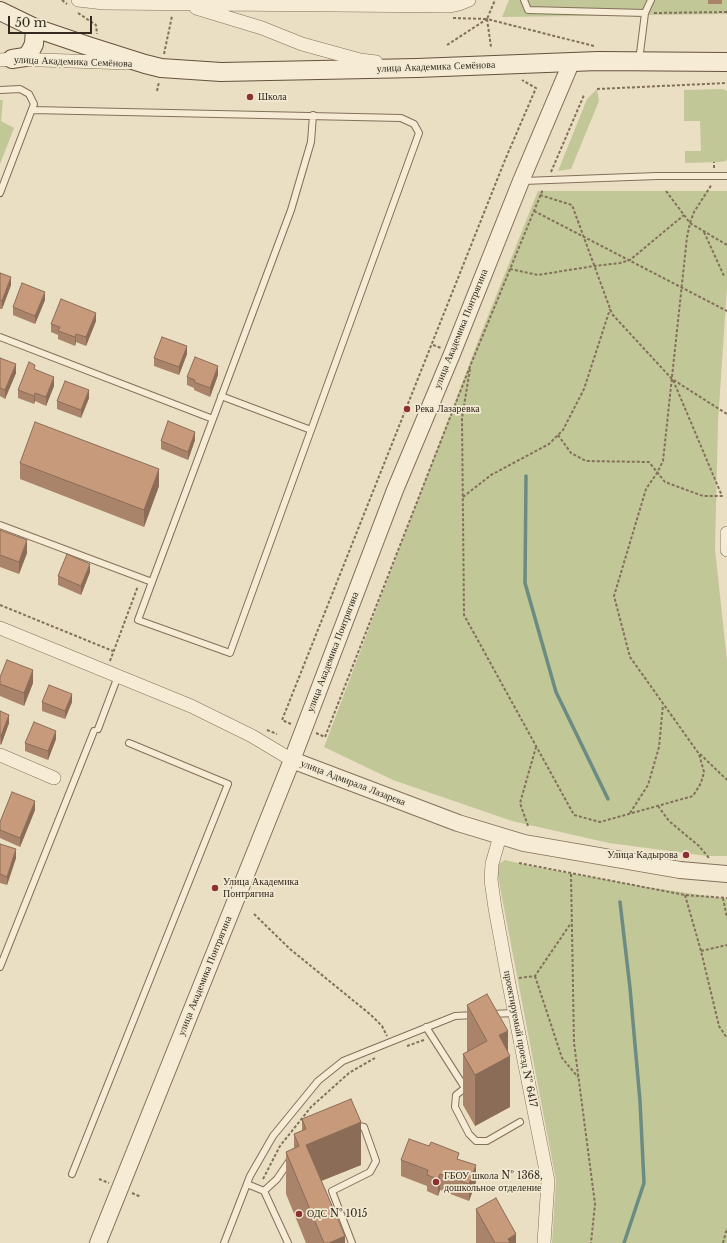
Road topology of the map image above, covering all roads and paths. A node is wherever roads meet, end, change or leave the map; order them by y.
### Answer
1 (62, 0) edge
2 (469, 0) edge
3 (524, 0) edge
4 (651, 0) edge
5 (181, 2) edge
6 (73, 4) edge
7 (265, 5) junction
8 (0, 11) edge
9 (727, 12) edge
10 (645, 13) junction
11 (487, 19) junction
12 (170, 25) dead end
13 (35, 28) junction
14 (262, 28) junction
15 (97, 34) dead end
16 (166, 43) dead end
17 (447, 45) dead end
18 (491, 47) dead end
19 (597, 47) dead end
20 (6, 60) edge
21 (639, 61) junction
22 (727, 62) edge
23 (571, 63) junction
24 (145, 64) junction
25 (417, 68) junction
26 (522, 80) dead end
27 (727, 83) edge
28 (597, 89) dead end
29 (0, 90) edge
30 (584, 95) dead end
31 (32, 110) junction
32 (313, 115) junction
33 (714, 162) dead end
34 (714, 176) junction
35 (727, 176) edge
36 (548, 180) junction
37 (521, 181) junction
38 (666, 191) dead end
39 (0, 193) edge
40 (540, 195) junction
41 (534, 211) junction
42 (684, 215) junction
43 (690, 223) junction
44 (704, 231) junction
45 (584, 237) junction
46 (727, 245) edge
47 (630, 260) junction
48 (594, 266) junction
49 (510, 269) junction
50 (724, 276) dead end
51 (682, 287) junction
52 (610, 309) junction
53 (727, 311) edge
54 (0, 337) edge
55 (433, 345) junction
56 (452, 354) junction
57 (471, 364) junction
58 (672, 379) junction
59 (221, 396) junction
60 (727, 414) edge
61 (213, 419) junction
62 (311, 430) junction
63 (558, 435) junction
64 (657, 473) junction
65 (463, 496) junction
66 (0, 525) edge
67 (727, 533) edge
68 (727, 550) edge
69 (142, 578) junction
70 (152, 582) junction
71 (0, 605) edge
72 (0, 628) edge
73 (113, 651) junction
74 (108, 665) dead end
75 (118, 676) junction
76 (663, 703) junction
77 (304, 728) junction
78 (267, 730) dead end
79 (277, 734) dead end
80 (129, 743) dead end
81 (536, 747) junction
82 (699, 754) junction
83 (0, 756) edge
84 (292, 760) junction
85 (54, 778) dead end
86 (727, 780) edge
87 (658, 806) junction
88 (629, 814) junction
89 (528, 826) dead end
90 (500, 836) junction
91 (709, 858) dead end
92 (520, 863) dead end
93 (571, 874) junction
94 (727, 874) edge
95 (685, 895) junction
96 (723, 898) junction
97 (727, 898) edge
98 (254, 914) dead end
99 (727, 918) edge
100 (572, 922) junction
101 (727, 945) edge
102 (701, 951) junction
103 (0, 967) edge
104 (535, 976) junction
105 (508, 979) junction
106 (515, 1013) junction
107 (426, 1027) junction
108 (433, 1038) junction
109 (727, 1038) edge
110 (390, 1042) junction
111 (405, 1046) dead end
112 (379, 1056) dead end
113 (578, 1077) junction
114 (520, 1122) dead end
115 (347, 1124) edge
116 (294, 1154) edge
117 (72, 1174) dead end
118 (247, 1184) junction
119 (261, 1190) junction
120 (727, 1228) edge
121 (98, 1243) edge
122 (224, 1243) edge
123 (288, 1243) edge
124 (352, 1243) edge
125 (544, 1243) edge
126 (591, 1243) edge
127 (723, 1243) edge

1 - 6 path
2 - 7 street
3 - 10 lane
4 - 10 lane
5 - 6 street
5 - 7 street
5 - 14 street
6 - 15 path
7 - 14 street
8 - 13 main road, улица Академика Семёнова
9 - 10 path
10 - 21 lane
11 - 17 path
11 - 18 path
11 - 19 path
12 - 16 path
13 - 20 main road
13 - 24 main road, улица Академика Семёнова
14 - 25 street
20 - 24 street, улица Академика Семёнова
21 - 22 main road, улица Академика Семёнова
21 - 23 main road, улица Академика Семёнова
23 - 25 main road, улица Академика Семёнова
23 - 37 street, улица Академика Понтрягина
24 - 25 main road, улица Академика Семёнова
26 - 55 path
27 - 28 path
29 - 31 lane
30 - 36 path
31 - 32 lane
31 - 39 lane
32 - 59 lane
32 - 62 lane
33 - 34 path
34 - 35 lane
34 - 36 lane
34 - 43 path
36 - 37 lane
36 - 40 path
37 - 56 street, улица Академика Понтрягина
38 - 42 path
40 - 41 path
40 - 45 path
41 - 45 path
41 - 49 path
42 - 43 path
42 - 47 path
43 - 44 path
43 - 51 path
44 - 46 path
44 - 50 path
45 - 47 path
45 - 48 path
47 - 48 path
47 - 51 path
48 - 49 path
48 - 52 path
49 - 57 path
51 - 53 path
51 - 58 path
52 - 58 path
52 - 63 path
54 - 61 lane
55 - 56 path
55 - 77 path
56 - 77 street, улица Академика Понтрягина
57 - 65 path
57 - 77 path
58 - 60 path
58 - 64 path
58 - 64 path
59 - 61 lane
59 - 62 lane
61 - 70 lane
62 - 70 lane
63 - 64 path
63 - 65 path
64 - 76 path
65 - 81 path
66 - 69 lane
67 - 68 street
69 - 70 lane
69 - 73 path
71 - 73 path
72 - 75 street, улица Адмирала Лазарева
73 - 74 path
75 - 84 street, улица Адмирала Лазарева
75 - 103 lane
76 - 82 path
76 - 88 path
77 - 84 street, улица Академика Понтрягина
78 - 79 path
80 - 117 lane
81 - 88 path
81 - 89 path
82 - 86 path
82 - 87 path
83 - 85 street
84 - 90 street, улица Адмирала Лазарева
84 - 121 street, улица Академика Понтрягина
87 - 88 path
87 - 91 path
90 - 94 street, улица Адмирала Лазарева
90 - 105 street, проектируемый проезд № 6417
92 - 93 path
93 - 95 path
93 - 100 path
95 - 96 path
95 - 102 path
96 - 97 path
96 - 99 path
98 - 110 path
100 - 104 path
100 - 113 path
101 - 102 path
102 - 109 path
104 - 105 path
104 - 113 path
105 - 106 street, проектируемый проезд № 6417
106 - 107 lane
106 - 125 street, проектируемый проезд № 6417
107 - 108 lane
107 - 110 lane
108 - 111 path
108 - 114 lane
110 - 118 lane
112 - 119 path
113 - 126 path
115 - 124 lane
116 - 119 lane
118 - 119 lane
118 - 122 lane
119 - 123 lane
120 - 127 path

